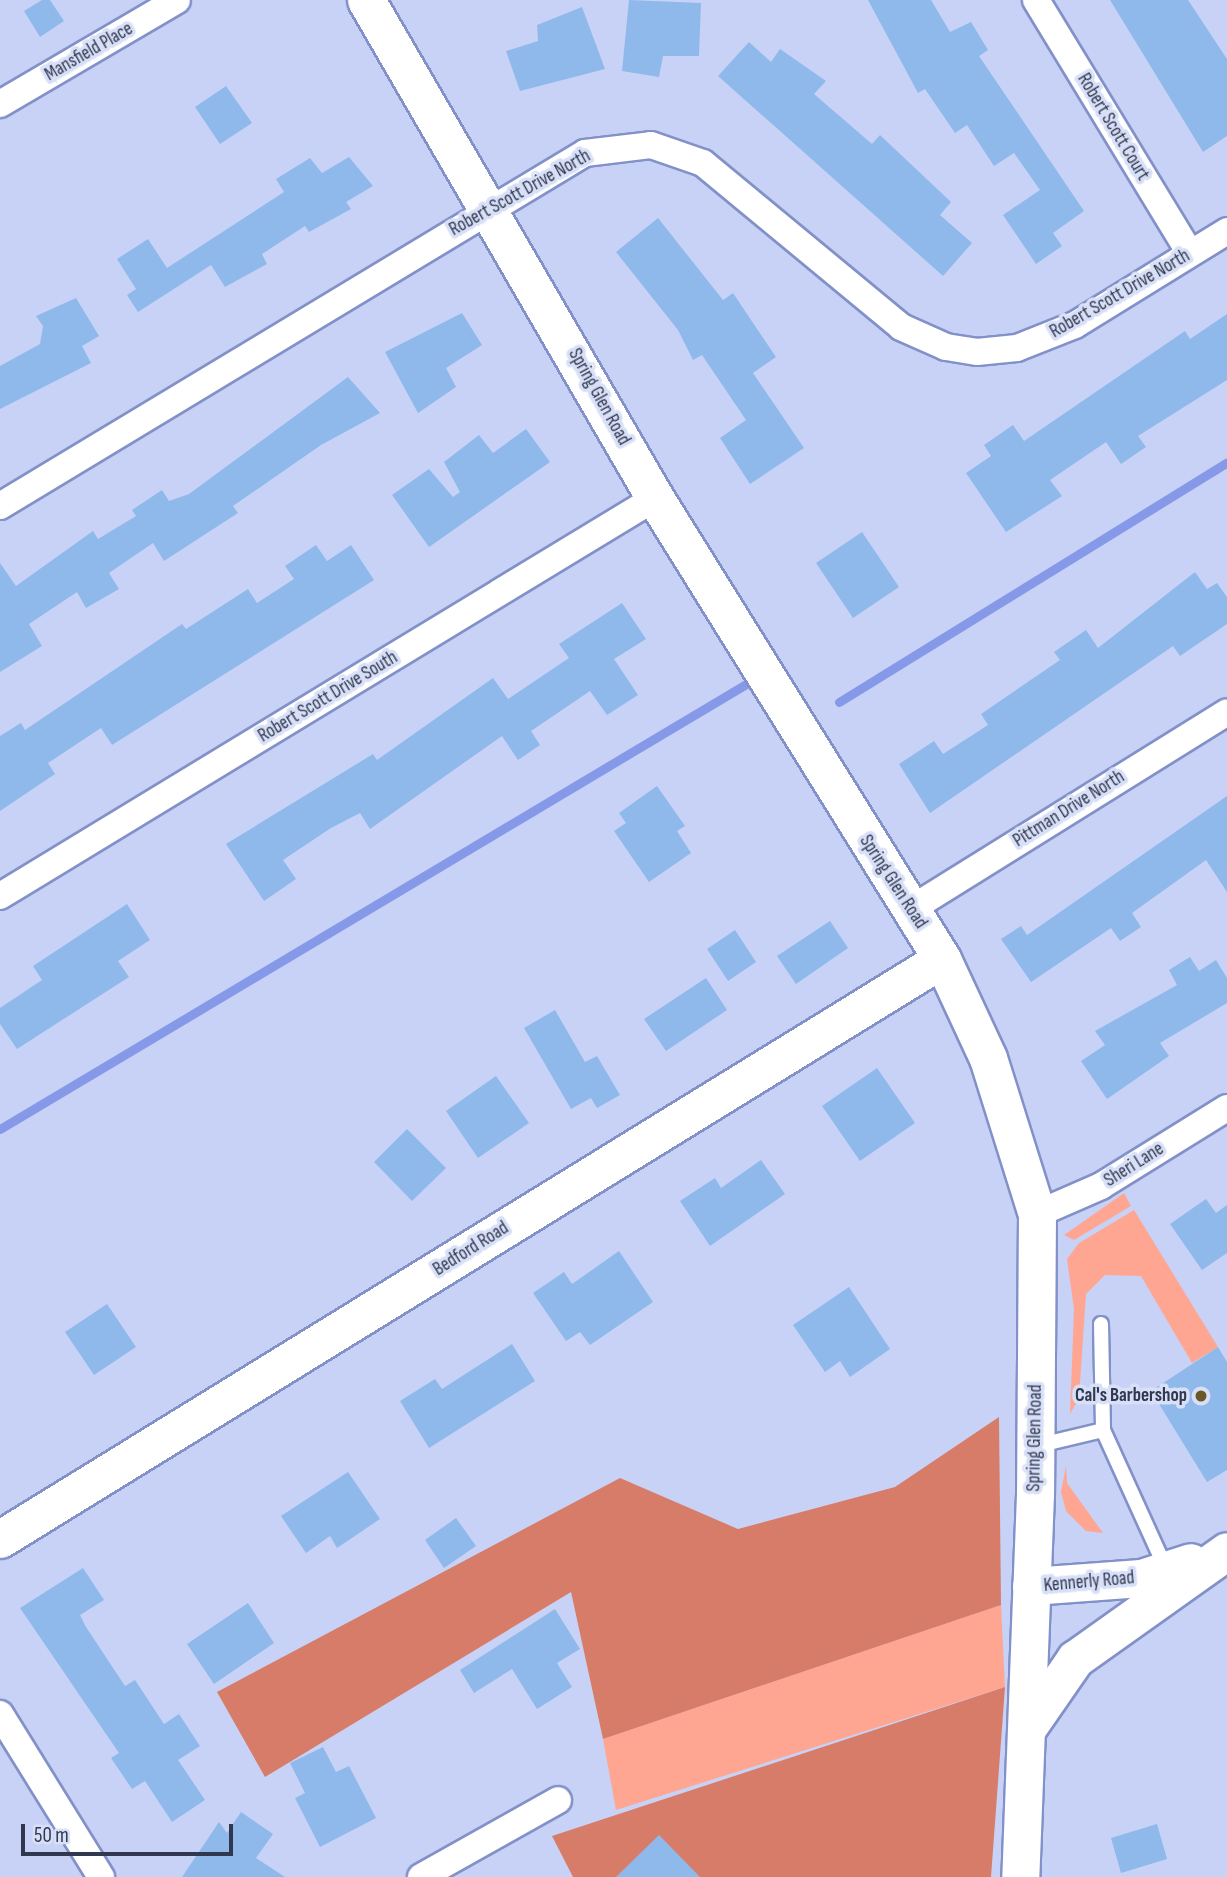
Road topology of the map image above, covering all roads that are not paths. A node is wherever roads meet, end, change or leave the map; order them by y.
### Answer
1 (177, 0) edge
2 (366, 0) edge
3 (1036, 0) edge
4 (0, 104) edge
5 (491, 208) junction
6 (1227, 230) edge
7 (1190, 253) junction
8 (655, 498) junction
9 (0, 506) edge
10 (1227, 712) edge
11 (0, 896) edge
12 (911, 909) junction
13 (942, 959) junction
14 (1227, 1108) edge
15 (1037, 1213) junction
16 (1101, 1324) dead end
17 (1103, 1430) junction
18 (1035, 1446) junction
19 (0, 1539) edge
20 (1227, 1550) edge
21 (1166, 1570) junction
22 (1031, 1586) junction
23 (0, 1714) edge
24 (1027, 1728) junction
25 (558, 1800) dead end
26 (101, 1877) edge
27 (421, 1877) edge
28 (1020, 1877) edge

1 - 4 street, Mansfield Place
2 - 5 street, Spring Glen Road
3 - 7 street, Robert Scott Court
5 - 7 street, Robert Scott Drive North
5 - 8 street, Spring Glen Road
5 - 9 street, Robert Scott Drive North
6 - 7 street, Robert Scott Drive North
8 - 11 street, Robert Scott Drive South
8 - 12 street, Spring Glen Road
10 - 12 street, Pittman Drive North
12 - 13 street, Spring Glen Road
13 - 15 street, Spring Glen Road
13 - 19 street, Bedford Road
14 - 15 street, Sheri Lane
15 - 18 street, Spring Glen Road
16 - 17 lane
17 - 18 lane
17 - 21 lane
18 - 22 street, Spring Glen Road
20 - 21 street, Kennerly Road
20 - 24 street
21 - 22 street, Kennerly Road
22 - 24 street, Spring Glen Road
23 - 26 street
24 - 28 street, Spring Glen Road
25 - 27 street

